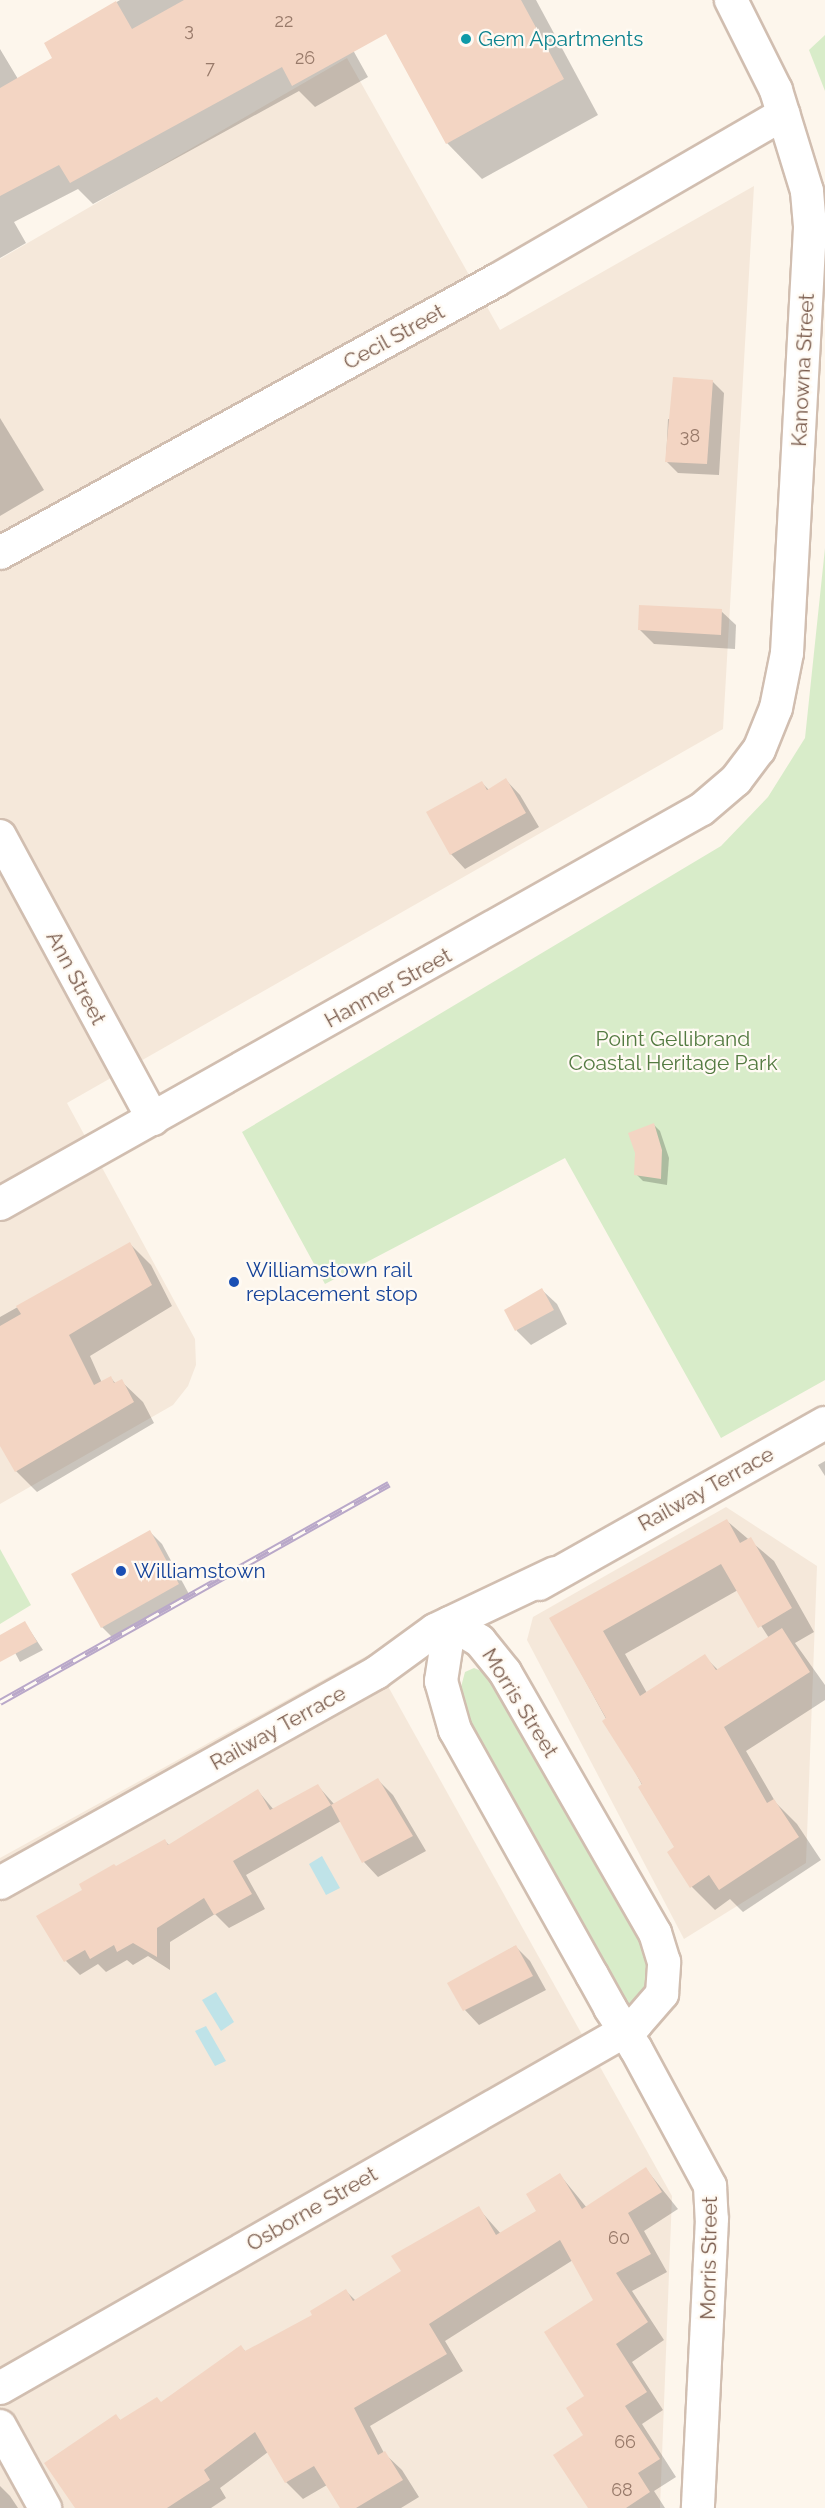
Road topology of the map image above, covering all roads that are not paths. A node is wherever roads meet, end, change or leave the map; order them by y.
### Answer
1 (731, 0) edge
2 (783, 114) junction
3 (0, 553) edge
4 (759, 750) joint
5 (0, 836) edge
6 (153, 1119) junction
7 (0, 1204) edge
8 (825, 1423) edge
9 (555, 1573) junction
10 (450, 1623) junction
11 (506, 1672) junction
12 (0, 1883) edge
13 (625, 2031) junction
14 (0, 2388) edge
15 (0, 2426) edge
16 (45, 2508) edge
17 (698, 2508) edge

1 - 2 street, Kanowna Street
2 - 3 street, Cecil Street
2 - 4 street, Kanowna Street
4 - 6 street, Hanmer Street
5 - 6 street, Ann Street
6 - 7 street, Hanmer Street
8 - 9 street, Railway Terrace
9 - 10 street, Railway Terrace
9 - 11 street, Railway Terrace
10 - 11 street, Morris Street
10 - 12 street, Railway Terrace
10 - 13 street, Morris Street
11 - 13 street, Morris Street
13 - 14 street, Osborne Street
13 - 17 street, Morris Street
15 - 16 street

